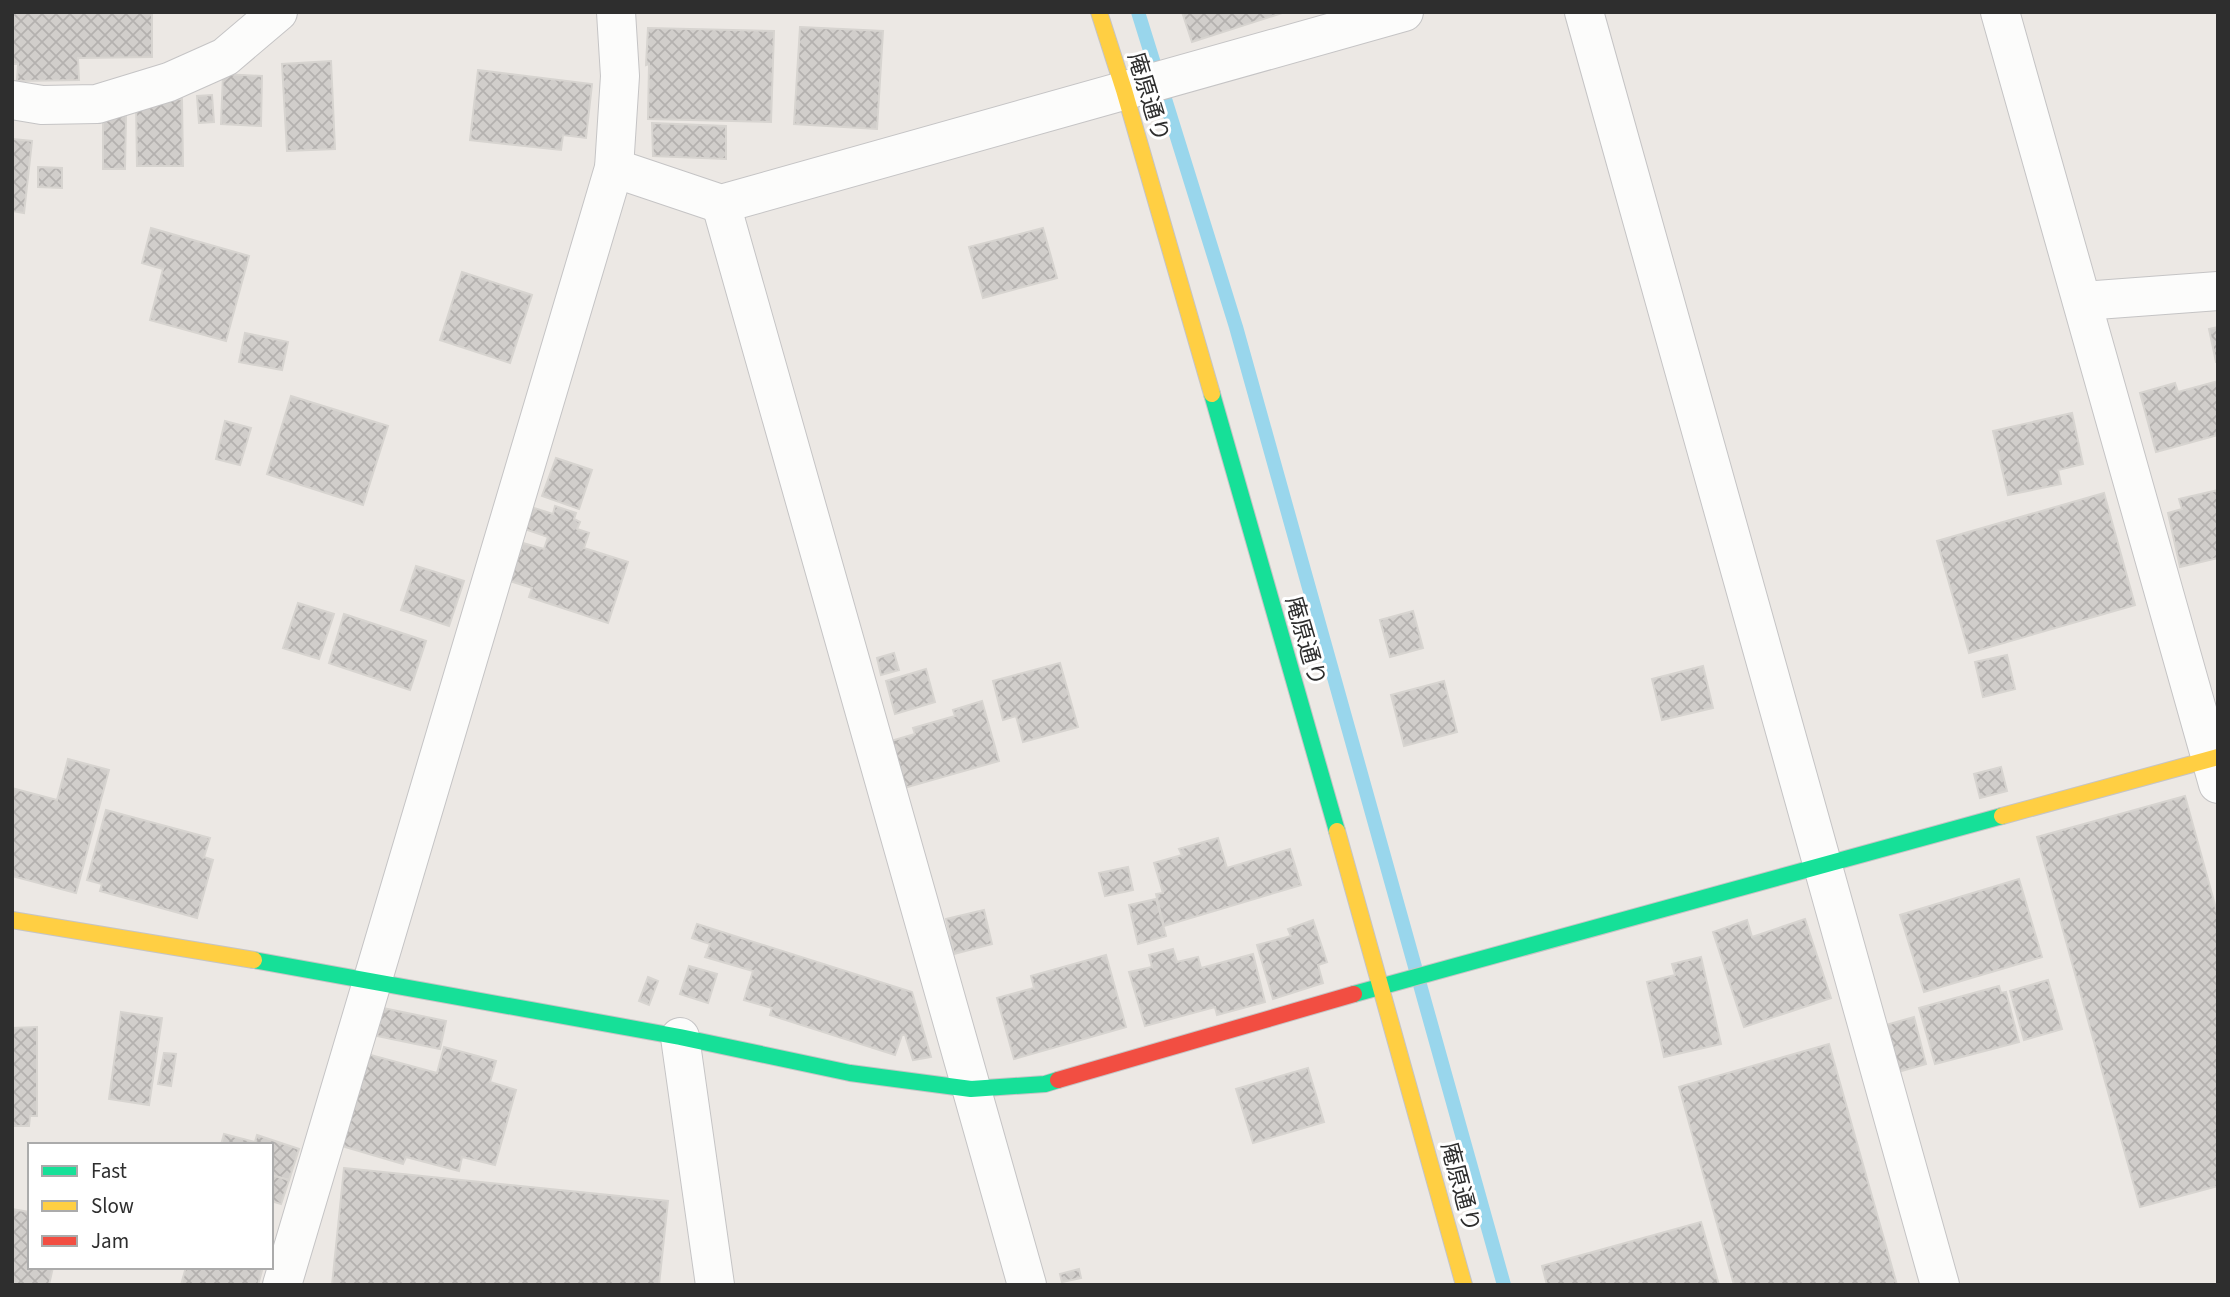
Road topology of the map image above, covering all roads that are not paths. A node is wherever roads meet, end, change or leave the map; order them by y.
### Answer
1 (278, 12) edge
2 (616, 12) edge
3 (1099, 12) edge
4 (1404, 12) edge
5 (1584, 12) edge
6 (2000, 12) edge
7 (1124, 90) junction
8 (12, 100) edge
9 (614, 168) junction
10 (721, 204) junction
11 (2218, 291) edge
12 (2083, 301) junction
13 (2215, 767) edge
14 (1823, 865) junction
15 (12, 920) edge
16 (371, 980) junction
17 (1382, 986) junction
18 (680, 1037) junction
19 (971, 1089) junction
20 (282, 1285) edge
21 (715, 1285) edge
22 (1027, 1285) edge
23 (1464, 1285) edge
24 (1940, 1285) edge

1 - 8 street
2 - 9 street
3 - 7 street, 庵原通り
4 - 7 street
5 - 14 street
6 - 12 street
7 - 10 street
7 - 17 street, 庵原通り
9 - 10 street
9 - 16 street
10 - 19 street
11 - 12 street
12 - 13 street
13 - 14 street
14 - 17 street
14 - 24 street
15 - 16 street
16 - 18 street
16 - 20 street
17 - 19 street
17 - 23 street, 庵原通り
18 - 19 street
18 - 21 street
19 - 22 street

